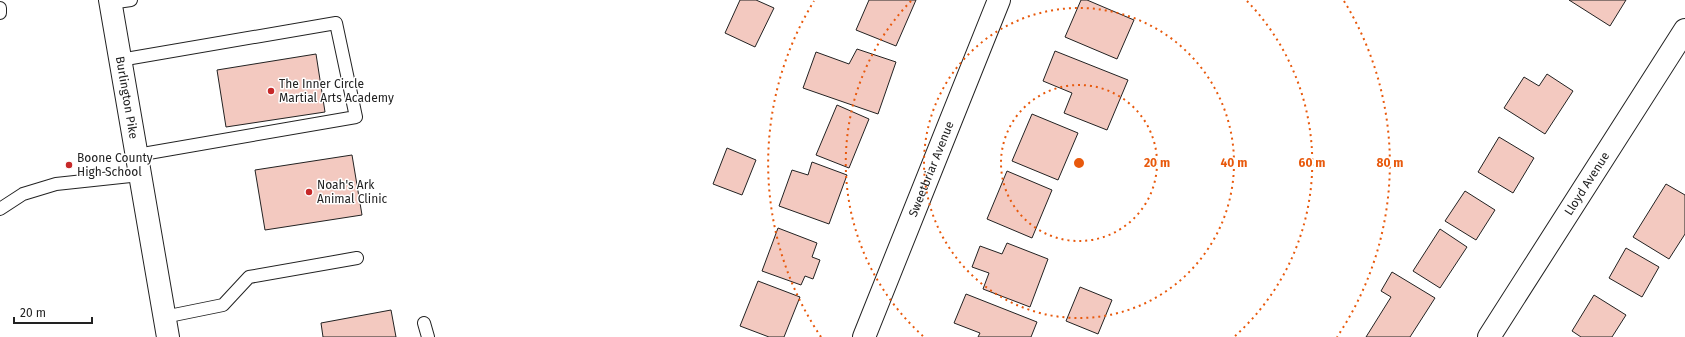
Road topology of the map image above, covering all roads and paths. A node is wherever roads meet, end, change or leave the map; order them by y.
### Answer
1 (999, 0) edge
2 (117, 1) edge
3 (0, 8) edge
4 (0, 13) edge
5 (1685, 30) edge
6 (120, 60) junction
7 (138, 165) junction
8 (0, 209) edge
9 (357, 258) dead end
10 (424, 323) dead end
11 (166, 327) edge
12 (428, 337) edge
13 (864, 337) edge
14 (1489, 337) edge

1 - 13 street, Sweetbriar Avenue
2 - 6 street, Burlington Pike
3 - 4 lane
5 - 14 street, Lloyd Avenue
6 - 7 street, Burlington Pike
6 - 7 lane
7 - 8 lane
7 - 11 street, Burlington Pike
9 - 11 lane
10 - 12 lane

